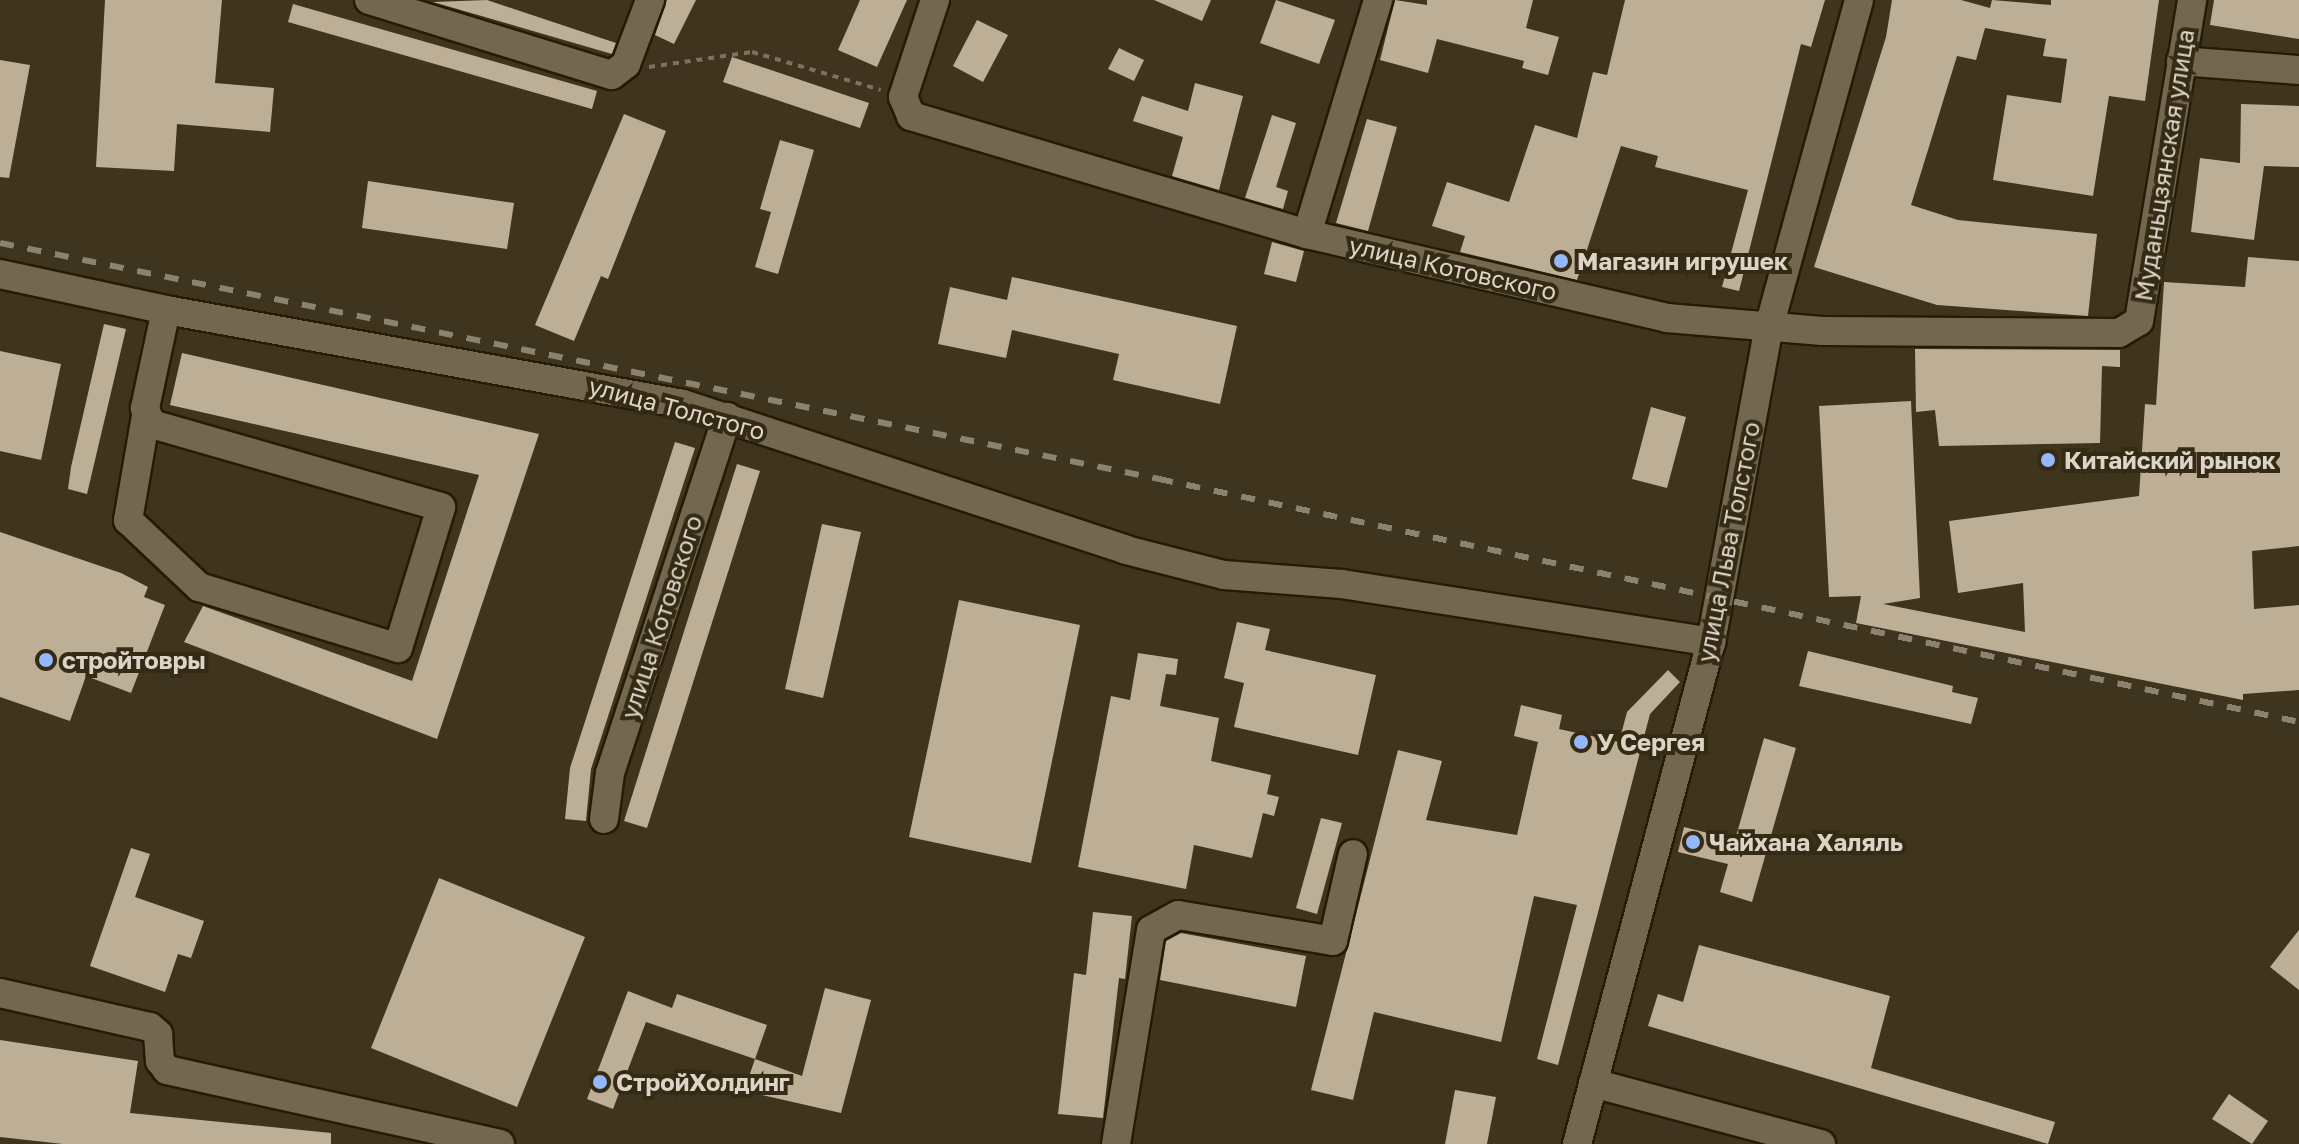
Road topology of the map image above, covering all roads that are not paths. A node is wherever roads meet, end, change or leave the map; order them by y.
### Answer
1 (369, 0) edge
2 (650, 0) edge
3 (935, 0) edge
4 (1378, 0) edge
5 (1859, 0) edge
6 (2192, 0) edge
7 (2181, 61) junction
8 (2299, 70) edge
9 (1307, 234) junction
10 (0, 274) edge
11 (166, 310) junction
12 (1769, 327) junction
13 (2133, 327) joint
14 (146, 416) junction
15 (727, 417) junction
16 (1711, 642) junction
17 (604, 819) dead end
18 (1353, 854) dead end
19 (0, 993) edge
20 (1593, 1083) junction
21 (500, 1144) edge
22 (1116, 1144) edge
23 (1577, 1144) edge
24 (1821, 1144) edge

1 - 2 street
3 - 9 street, улица Котовского
4 - 9 street
5 - 12 street, улица Льва Толстого
6 - 7 street, Муданьцзянская улица
7 - 8 street
7 - 13 street, Муданьцзянская улица
9 - 12 street, улица Котовского
10 - 11 street, улица Толстого
11 - 14 street
11 - 15 street, улица Толстого
12 - 13 street, улица Котовского
12 - 16 street, улица Льва Толстого
14 - 14 street
15 - 16 street, улица Толстого
15 - 17 street, улица Котовского
16 - 20 street, улица Льва Толстого
18 - 22 street
19 - 21 street
20 - 23 street, улица Льва Толстого
20 - 24 street

